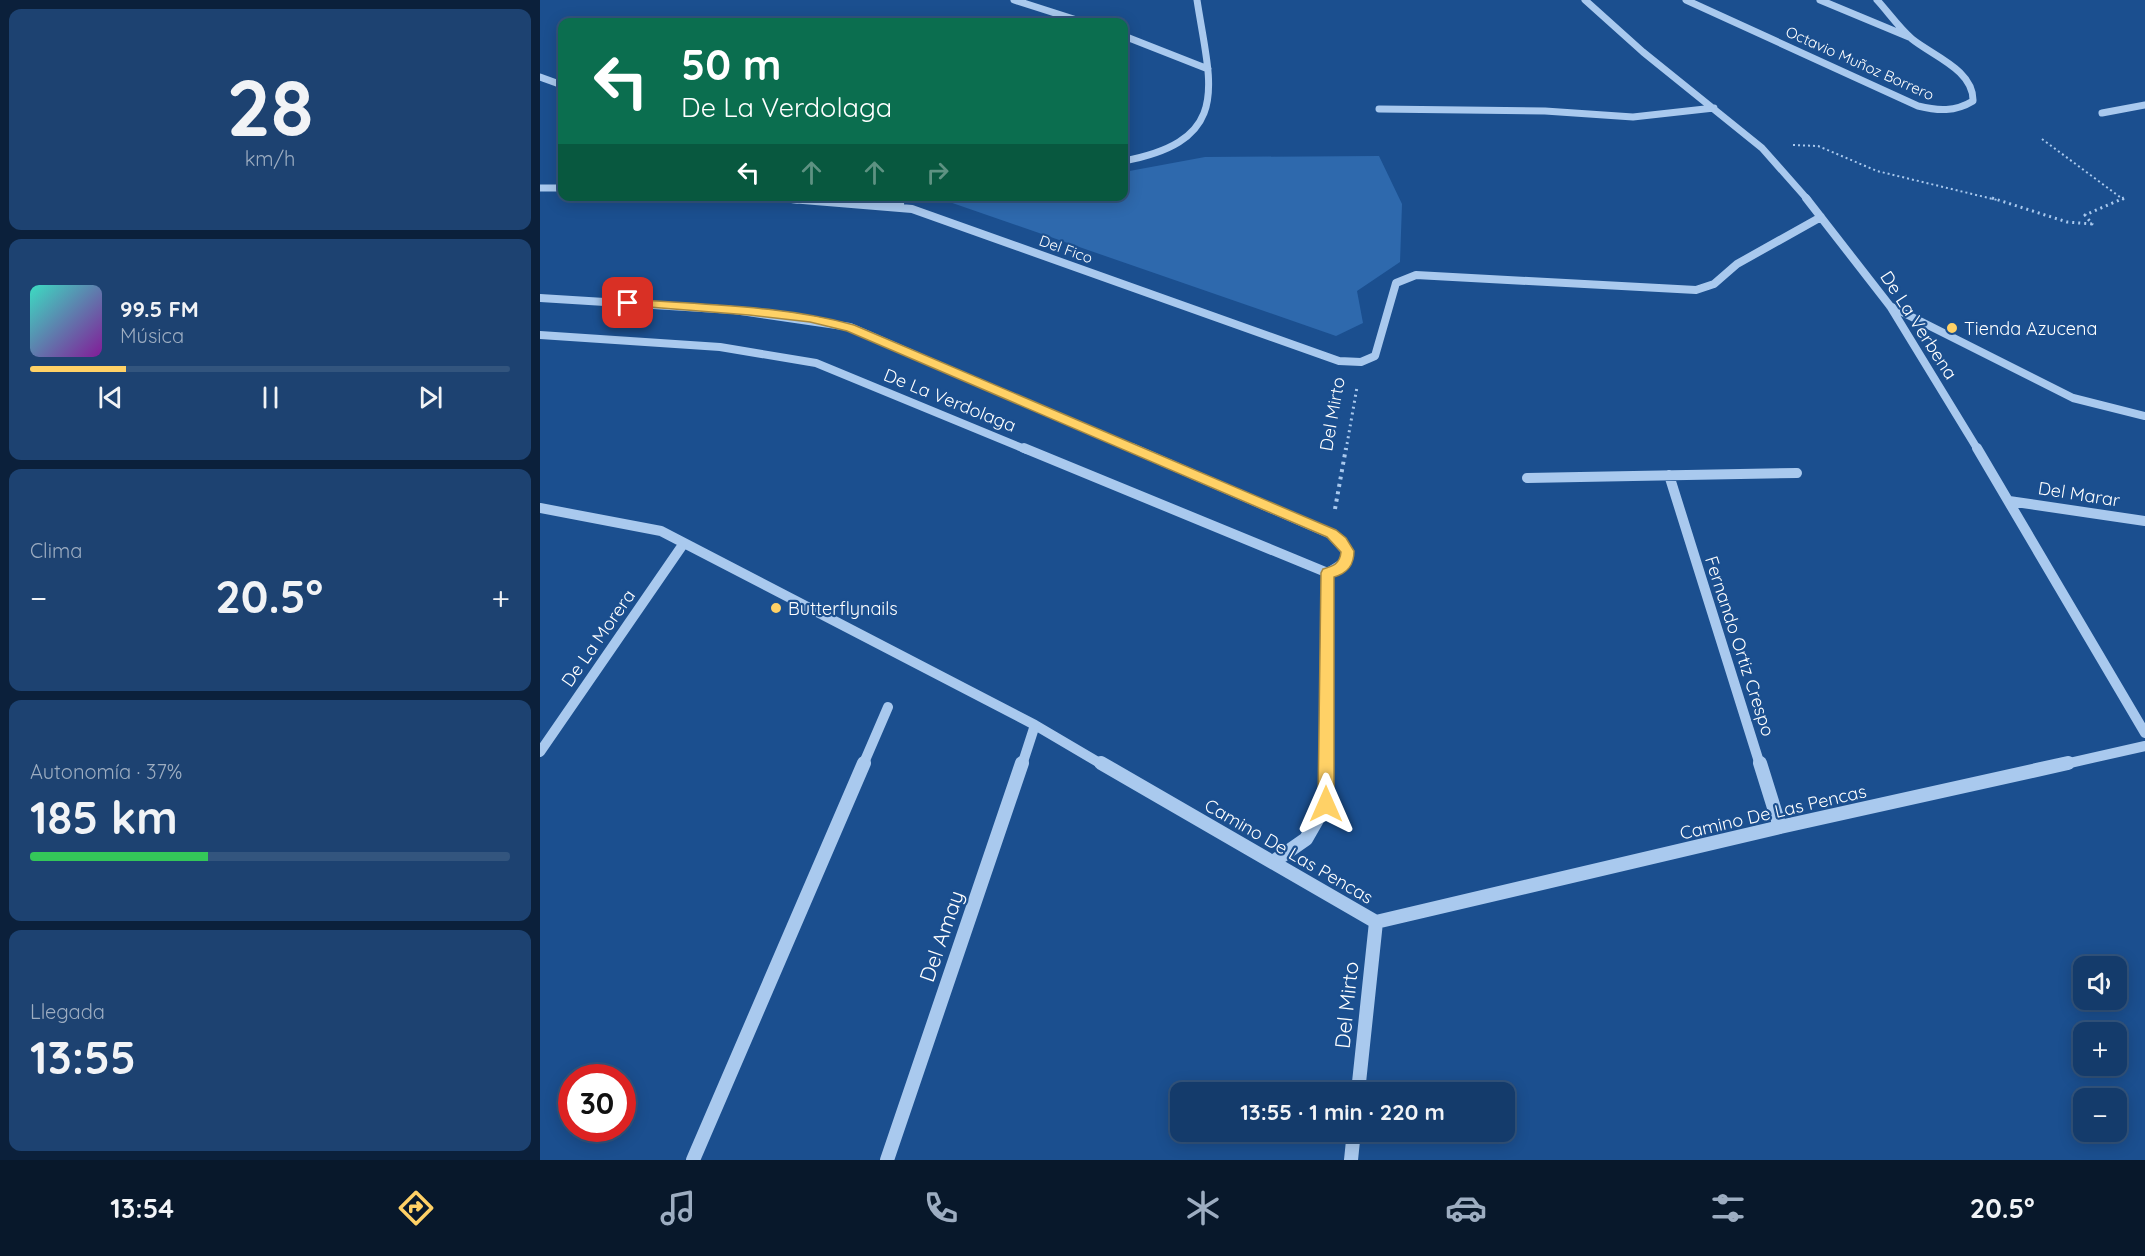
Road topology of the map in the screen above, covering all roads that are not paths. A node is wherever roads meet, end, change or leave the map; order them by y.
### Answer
1 (1014, 0) edge
2 (1197, 0) edge
3 (1686, 0) edge
4 (1820, 0) edge
5 (1877, 0) edge
6 (1589, 1) edge
7 (1070, 18) edge
8 (1128, 38) edge
9 (1912, 38) junction
10 (1208, 69) junction
11 (540, 77) edge
12 (558, 84) edge
13 (2145, 105) edge
14 (1714, 108) junction
15 (1379, 110) dead end
16 (2102, 113) dead end
17 (1128, 160) edge
18 (540, 188) edge
19 (558, 188) edge
20 (820, 201) edge
21 (894, 201) edge
22 (912, 208) junction
23 (1821, 217) junction
24 (540, 298) edge
25 (1890, 306) junction
26 (540, 335) edge
27 (1361, 362) joint
28 (2145, 416) edge
29 (1797, 474) dead end
30 (1669, 475) junction
31 (1527, 478) dead end
32 (2009, 501) junction
33 (540, 508) edge
34 (2145, 521) edge
35 (684, 543) junction
36 (1328, 573) junction
37 (888, 707) dead end
38 (1035, 725) junction
39 (2145, 733) edge
40 (2145, 746) edge
41 (540, 752) edge
42 (1780, 827) junction
43 (1273, 862) junction
44 (1376, 922) junction
45 (1359, 1082) edge
46 (1353, 1142) edge
47 (693, 1160) edge
48 (887, 1160) edge
49 (1351, 1160) edge

1 - 7 street
2 - 10 street
3 - 9 street, Octavio Muñoz Borrero
4 - 9 street, Octavio Muñoz Borrero
5 - 9 street, Octavio Muñoz Borrero
6 - 14 street, De La Verbena
8 - 10 street
10 - 17 street
11 - 12 street
13 - 16 street
14 - 15 street
14 - 23 street, De La Verbena
18 - 19 street
20 - 22 street, Del Fico
21 - 22 street
22 - 27 street, Del Fico
23 - 25 street, De La Verbena
23 - 27 street, Del Mirto
24 - 36 street, De La Verdolaga
25 - 28 street
25 - 32 street, De La Verbena
26 - 36 street, De La Verdolaga
29 - 30 street
30 - 31 street
30 - 42 street, Fernando Ortiz Crespo
32 - 34 street, Del Marar
32 - 39 street, De La Verbena
33 - 35 street, Camino De Las Pencas
35 - 38 street, Camino De Las Pencas
35 - 41 street, De La Morera
36 - 43 street
37 - 47 street
38 - 43 street, Camino De Las Pencas
38 - 48 street, Del Amay
40 - 42 street, Camino De Las Pencas
42 - 44 street, Camino De Las Pencas
43 - 44 street, Camino De Las Pencas
44 - 45 street, Del Mirto
46 - 49 street

